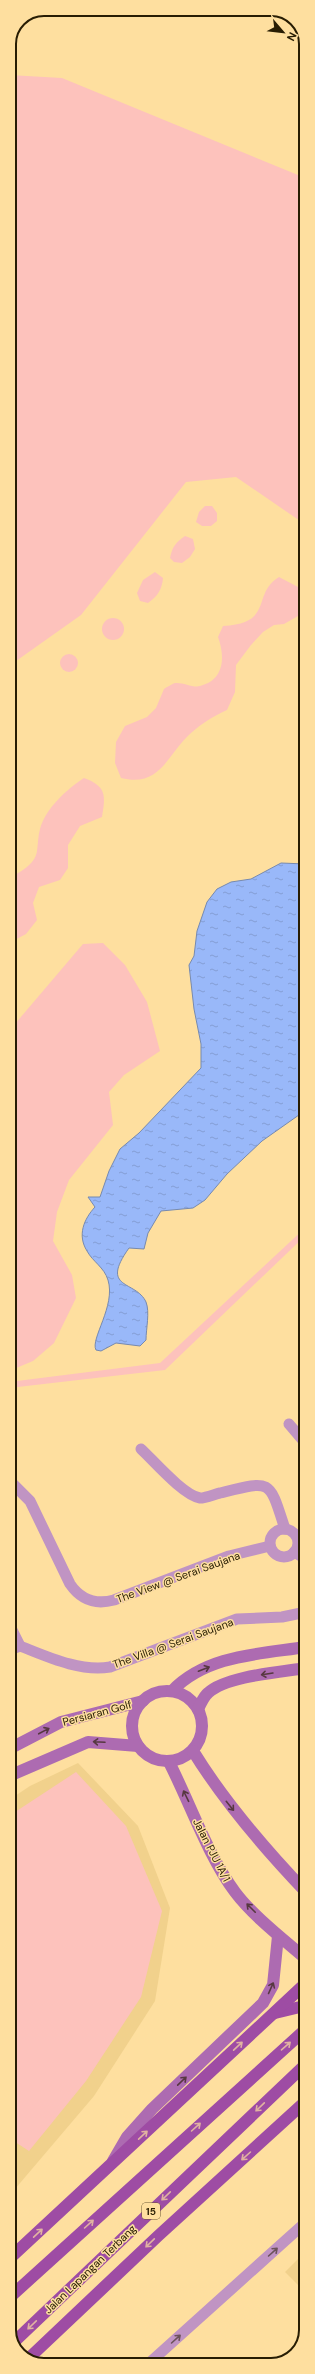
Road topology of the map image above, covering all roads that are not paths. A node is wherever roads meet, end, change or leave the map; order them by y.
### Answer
1 (289, 1424) dead end
2 (299, 1436) edge
3 (141, 1449) dead end
4 (16, 1487) edge
5 (285, 1529) junction
6 (270, 1546) junction
7 (299, 1549) edge
8 (299, 1613) edge
9 (299, 1648) edge
10 (16, 1649) edge
11 (299, 1669) edge
12 (172, 1692) junction
13 (143, 1701) junction
14 (198, 1709) junction
15 (16, 1745) edge
16 (138, 1746) junction
17 (193, 1751) junction
18 (169, 1762) junction
19 (16, 1773) edge
20 (299, 1884) edge
21 (278, 1936) junction
22 (299, 1953) edge
23 (299, 1990) edge
24 (299, 2007) edge
25 (274, 2013) junction
26 (299, 2035) edge
27 (299, 2071) edge
28 (299, 2107) edge
29 (112, 2164) junction
30 (299, 2228) edge
31 (16, 2253) edge
32 (16, 2292) edge
33 (18, 2339) edge
34 (32, 2355) edge
35 (155, 2358) edge

1 - 2 street
3 - 5 street
4 - 6 street, The View @ Serai Saujana
5 - 6 street
5 - 7 street
6 - 7 street
8 - 10 street, The Villa @ Serai Saujana
12 -> 9 street
11 -> 14 street
12 - 13 street
12 - 14 street
15 -> 13 street, Persiaran Golf
13 - 16 street
14 - 17 street
16 - 18 street
16 -> 19 street
17 - 18 street
17 -> 20 street
21 -> 18 street, Jalan PJU 1A/1
21 - 22 street, Jalan PJU 1A/1
29 -> 21 street
23 - 25 main road
24 - 25 main road
29 -> 25 main road
32 -> 26 main road
27 -> 33 main road, Jalan Lapangan Terbang / 15
28 -> 34 main road
31 -> 29 main road
35 -> 30 street

